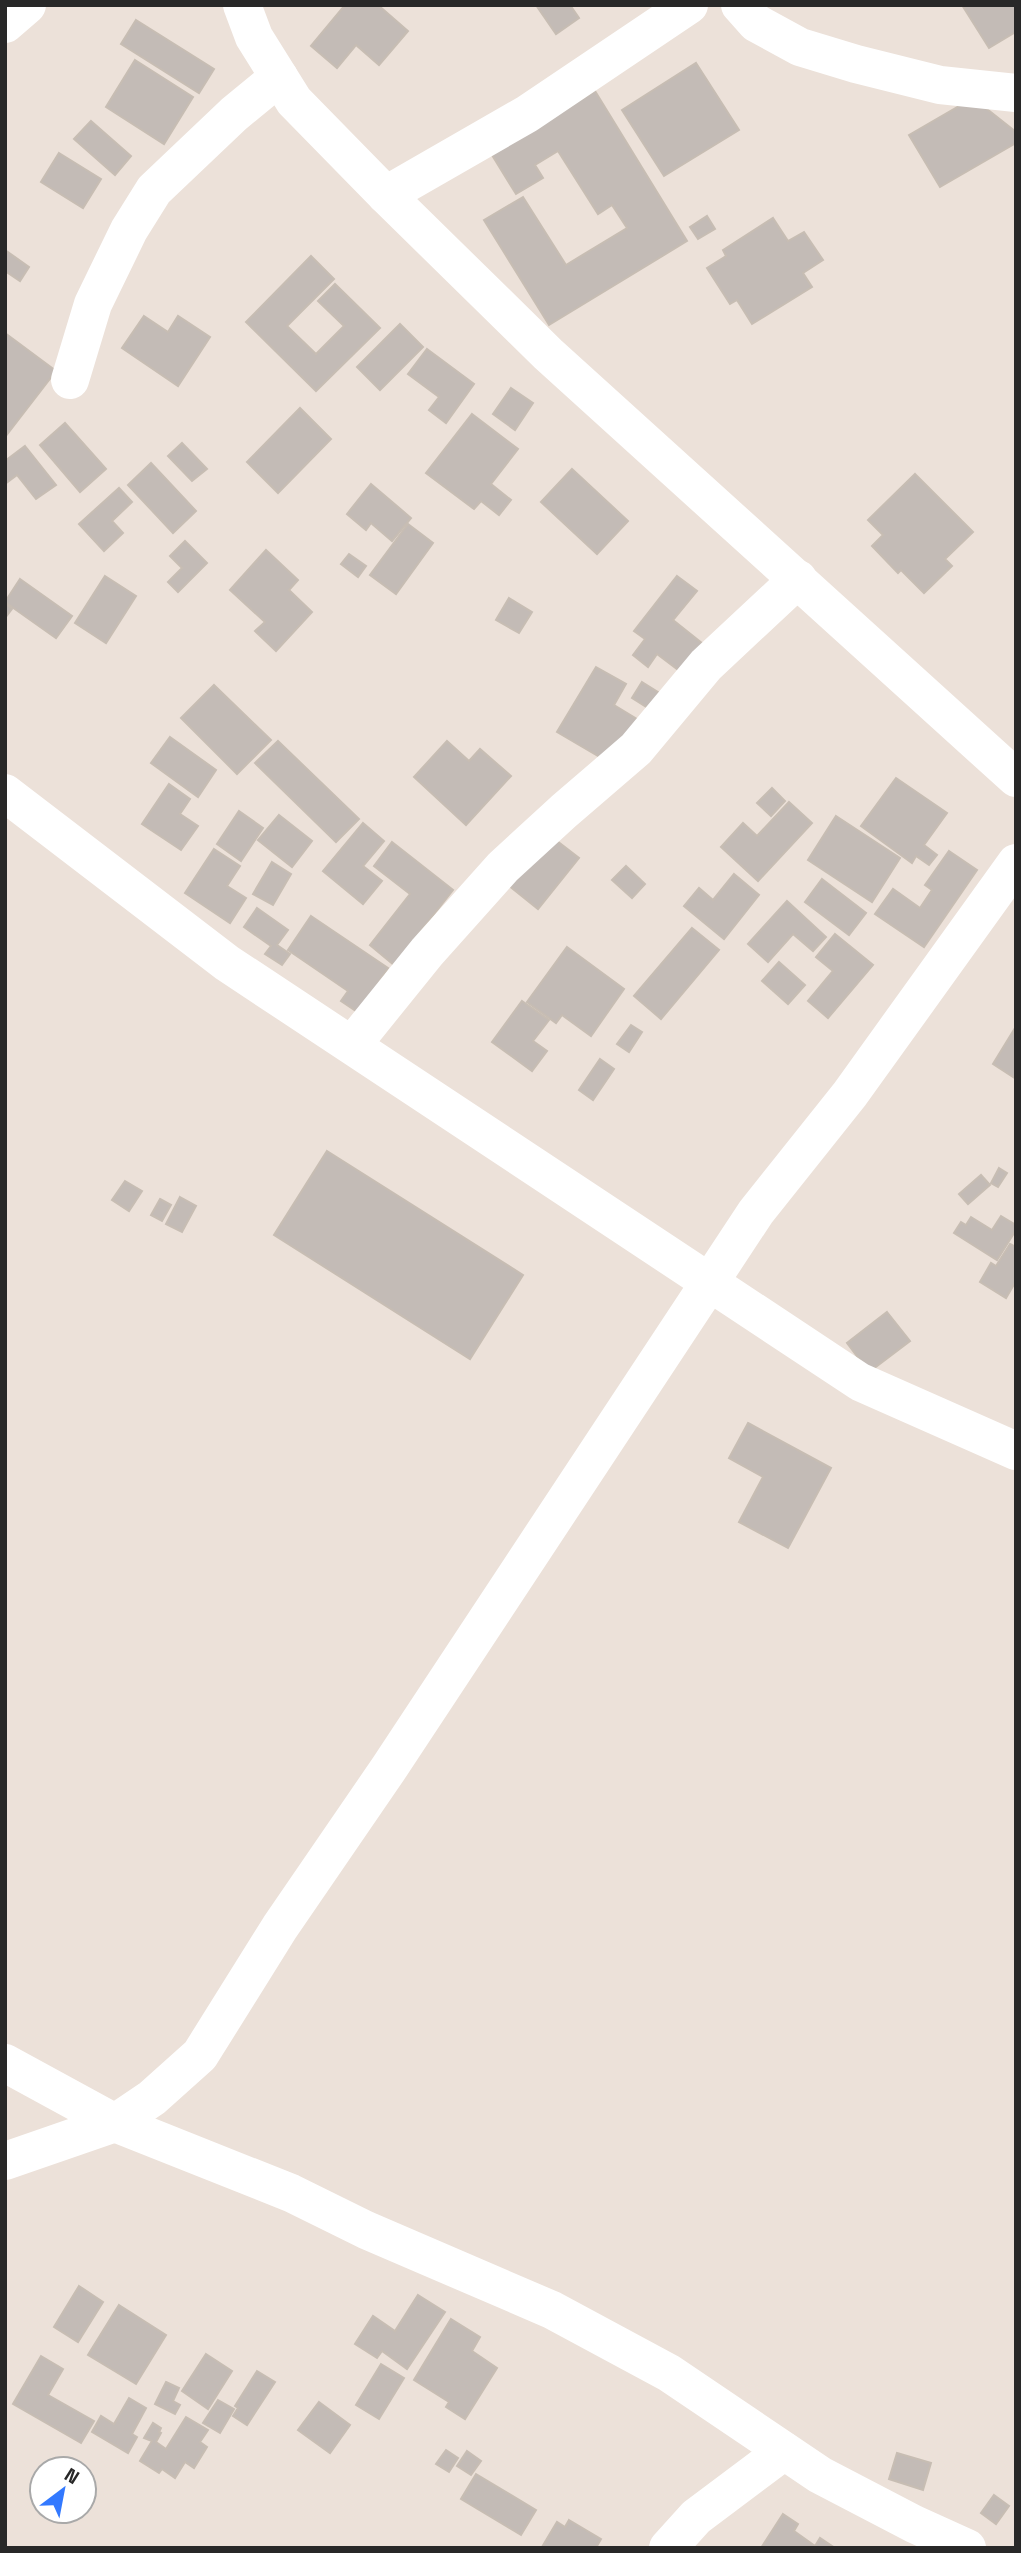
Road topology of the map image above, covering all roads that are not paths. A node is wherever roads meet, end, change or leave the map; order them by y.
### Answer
1 (27, 5) edge
2 (242, 5) edge
3 (689, 5) edge
4 (740, 5) edge
5 (5, 24) edge
6 (279, 77) junction
7 (1016, 93) edge
8 (386, 195) junction
9 (70, 380) dead end
10 (798, 579) junction
11 (1016, 778) edge
12 (5, 793) edge
13 (1016, 863) edge
14 (352, 1045) junction
15 (709, 1282) junction
16 (1016, 1451) edge
17 (5, 2063) edge
18 (115, 2123) junction
19 (5, 2161) edge
20 (784, 2451) junction
21 (668, 2548) edge
22 (967, 2548) edge

1 - 5 street
2 - 6 street
3 - 8 street
4 - 7 street
6 - 8 street
6 - 9 street
8 - 10 street
10 - 11 street
10 - 14 street
12 - 14 street
13 - 15 street
14 - 15 street
15 - 16 street
15 - 18 street
17 - 18 street
18 - 19 street
18 - 20 street
20 - 21 street
20 - 22 street

